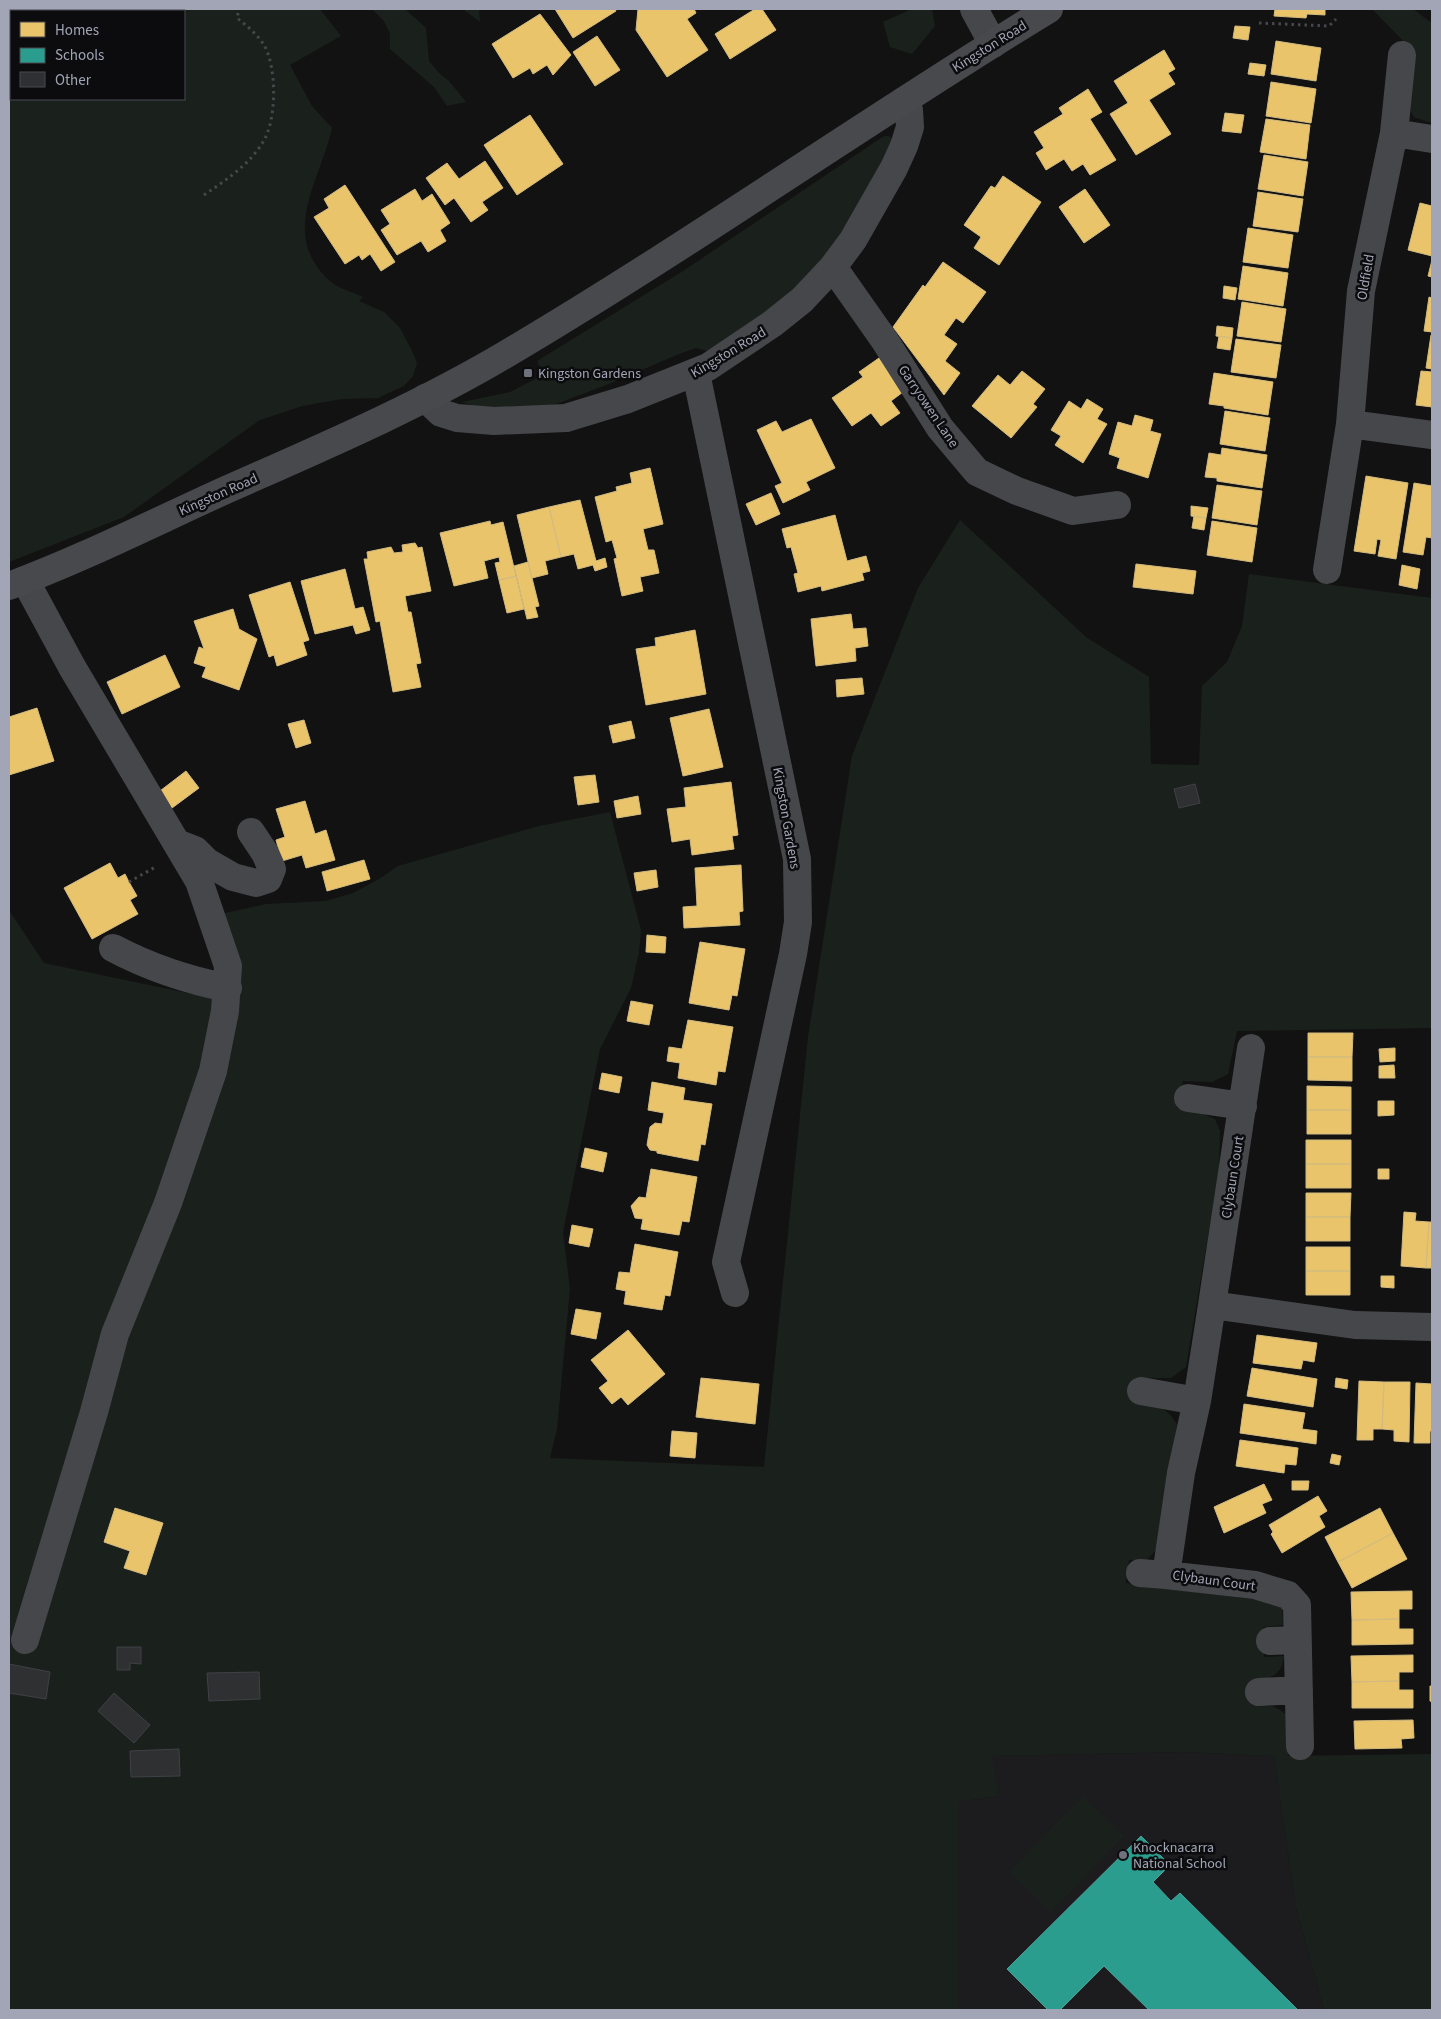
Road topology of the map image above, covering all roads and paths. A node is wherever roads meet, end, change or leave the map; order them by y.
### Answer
1 (239, 9) edge
2 (974, 9) edge
3 (1049, 9) edge
4 (1336, 19) dead end
5 (1259, 23) dead end
6 (993, 44) junction
7 (1402, 55) dead end
8 (904, 101) junction
9 (1394, 132) junction
10 (1432, 138) edge
11 (204, 195) dead end
12 (833, 266) junction
13 (696, 373) junction
14 (425, 398) junction
15 (1350, 424) junction
16 (1432, 435) edge
17 (1117, 505) dead end
18 (1327, 570) dead end
19 (17, 583) edge
20 (251, 832) dead end
21 (177, 844) junction
22 (113, 948) dead end
23 (228, 988) junction
24 (1251, 1048) dead end
25 (1188, 1098) dead end
26 (1243, 1106) junction
27 (734, 1293) dead end
28 (1212, 1305) junction
29 (1432, 1327) edge
30 (1141, 1391) dead end
31 (1197, 1401) junction
32 (25, 1640) dead end
33 (1298, 1640) junction
34 (1270, 1641) dead end
35 (1299, 1690) junction
36 (1259, 1692) dead end
37 (1300, 1746) dead end

1 - 11 path
2 - 6 street
3 - 6 main road, Kingston Road
4 - 5 path
6 - 8 main road, Kingston Road
7 - 9 street, Oldfield
8 - 12 street, Kingston Road
8 - 14 main road, Kingston Road
9 - 10 street
9 - 15 street, Oldfield
12 - 13 street, Kingston Road
12 - 17 street, Garryowen Lane
13 - 14 street, Kingston Road
13 - 27 street, Kingston Gardens
14 - 19 main road, Kingston Road
15 - 16 street
15 - 18 street, Oldfield
19 - 21 street
20 - 21 street
21 - 23 street
22 - 23 street
23 - 32 street
24 - 26 street, Clybaun Court
25 - 26 street
26 - 28 street, Clybaun Court
28 - 29 street
28 - 31 street, Clybaun Court
30 - 31 street
31 - 33 street, Clybaun Court
33 - 34 street
33 - 35 street, Clybaun Court
35 - 36 street
35 - 37 street, Clybaun Court

